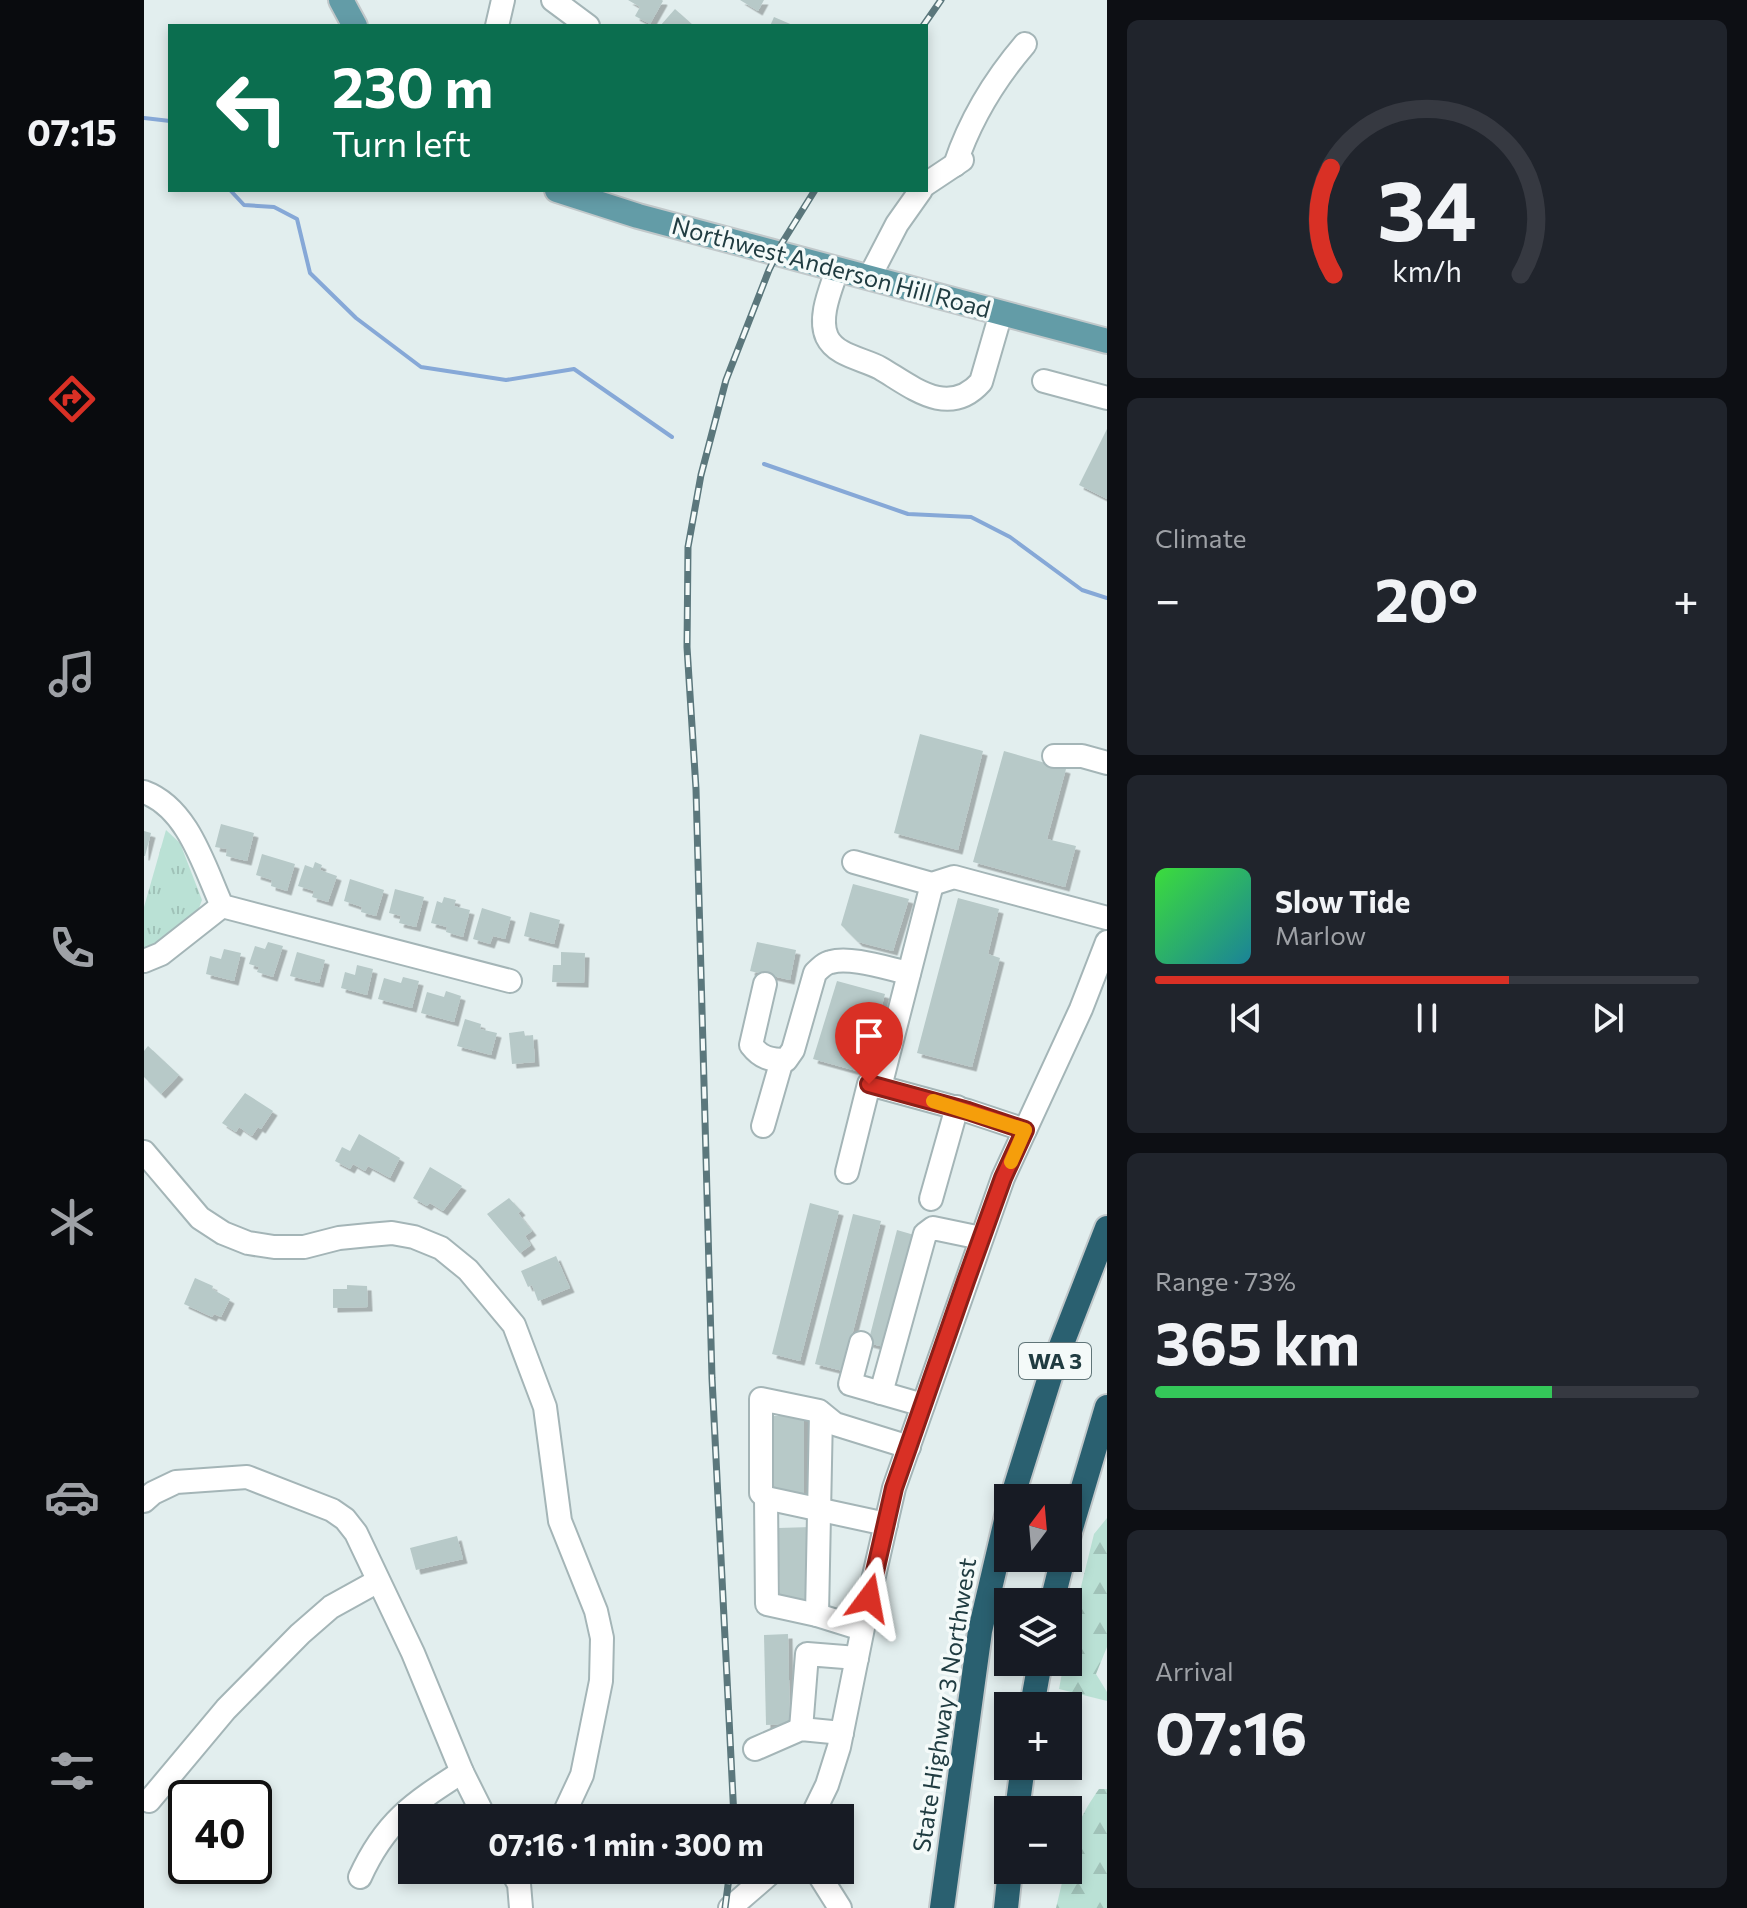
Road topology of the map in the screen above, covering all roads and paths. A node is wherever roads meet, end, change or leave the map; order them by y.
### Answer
1 (341, 0) edge
2 (503, 0) edge
3 (553, 0) edge
4 (354, 24) edge
5 (497, 24) edge
6 (585, 24) edge
7 (1025, 44) dead end
8 (928, 183) edge
9 (563, 192) edge
10 (920, 192) edge
11 (837, 270) junction
12 (869, 278) junction
13 (1001, 313) junction
14 (1107, 341) edge
15 (1044, 381) dead end
16 (1107, 398) edge
17 (1054, 756) dead end
18 (1107, 763) edge
19 (144, 792) edge
20 (854, 862) dead end
21 (932, 884) junction
22 (222, 906) junction
23 (1107, 918) edge
24 (1107, 942) edge
25 (144, 961) edge
26 (909, 973) junction
27 (510, 981) dead end
28 (765, 984) dead end
29 (782, 1060) junction
30 (880, 1087) junction
31 (957, 1107) junction
32 (763, 1126) dead end
33 (1025, 1130) junction
34 (144, 1152) edge
35 (847, 1172) dead end
36 (931, 1199) dead end
37 (1107, 1228) edge
38 (981, 1238) junction
39 (861, 1343) dead end
40 (881, 1393) junction
41 (923, 1405) junction
42 (1107, 1407) edge
43 (821, 1413) junction
44 (909, 1447) junction
45 (1016, 1484) edge
46 (1082, 1491) edge
47 (766, 1498) junction
48 (144, 1501) edge
49 (821, 1510) junction
50 (886, 1524) junction
51 (994, 1572) edge
52 (378, 1581) junction
53 (817, 1615) junction
54 (862, 1629) junction
55 (857, 1658) junction
56 (801, 1729) junction
57 (842, 1733) junction
58 (755, 1749) dead end
59 (462, 1772) junction
60 (149, 1801) dead end
61 (478, 1804) edge
62 (569, 1804) edge
63 (818, 1804) edge
64 (360, 1877) dead end
65 (520, 1884) edge
66 (758, 1884) edge
67 (825, 1884) edge
68 (1009, 1884) edge
69 (521, 1908) edge
70 (730, 1908) edge
71 (840, 1908) edge
72 (942, 1908) edge
73 (1006, 1908) edge

1 - 4 main road
2 - 5 street
3 - 6 street
7 - 8 street
9 - 11 main road, Northwest Anderson Hill Road
10 - 12 street
11 - 12 main road, Northwest Anderson Hill Road
11 - 13 street
12 - 13 main road, Northwest Anderson Hill Road
13 - 14 main road, Northwest Anderson Hill Road
15 - 16 street
17 - 18 street
19 - 22 street
20 - 21 street
21 - 23 street
21 - 26 street
22 - 25 street
22 - 27 street
24 - 33 street
26 - 29 street
26 - 30 street
28 - 29 street
29 - 32 street
30 - 31 street
30 - 35 street
31 - 33 street
31 - 36 street
33 - 38 street
34 - 62 street
37 - 45 highway, WA 3
38 - 40 street
38 - 41 street
39 - 40 street
40 - 41 street
41 - 44 street
42 - 46 highway, WA 3
43 - 44 street
43 - 47 street
43 - 49 street
44 - 50 street
47 - 49 street
47 - 53 street
48 - 52 street
49 - 50 street
49 - 53 street
50 - 54 street
51 - 72 highway, State Highway 3 Northwest
52 - 59 street
52 - 60 street
53 - 54 street
54 - 55 street
55 - 56 street
55 - 57 street
56 - 57 street
56 - 58 street
57 - 63 street
59 - 61 street
59 - 64 street
65 - 69 street
66 - 70 street
67 - 71 street
68 - 73 highway

